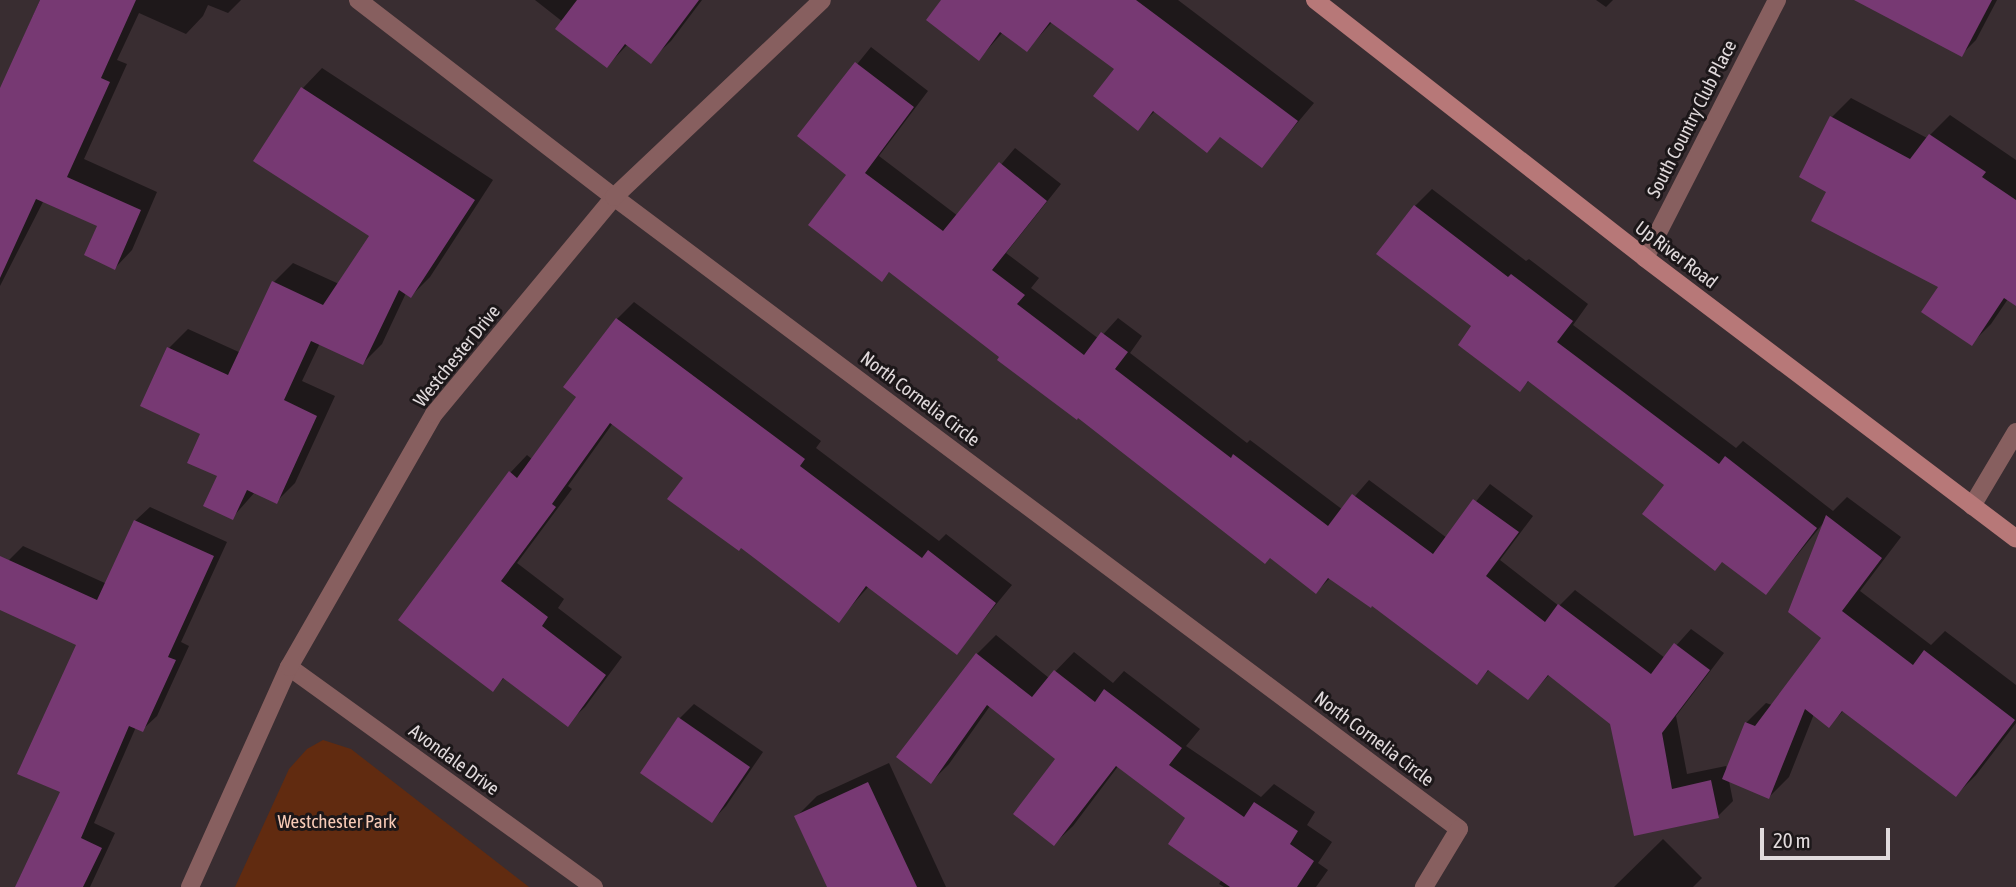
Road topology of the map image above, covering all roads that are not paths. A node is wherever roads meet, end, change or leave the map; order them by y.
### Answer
1 (358, 0) edge
2 (822, 0) edge
3 (1315, 0) edge
4 (1777, 0) edge
5 (614, 197) junction
6 (1644, 258) junction
7 (2016, 432) edge
8 (1972, 506) junction
9 (2016, 539) edge
10 (289, 667) junction
11 (190, 887) edge
12 (594, 887) edge
13 (1424, 887) edge

1 - 5 street, North Cornelia Circle
2 - 5 street, Westchester Drive
3 - 6 street, Up River Road
4 - 6 street, South Country Club Place
5 - 10 street, Westchester Drive
5 - 13 street, North Cornelia Circle
6 - 8 street, Up River Road
7 - 8 street
8 - 9 street, Up River Road
10 - 11 street, Westchester Drive
10 - 12 street, Avondale Drive

